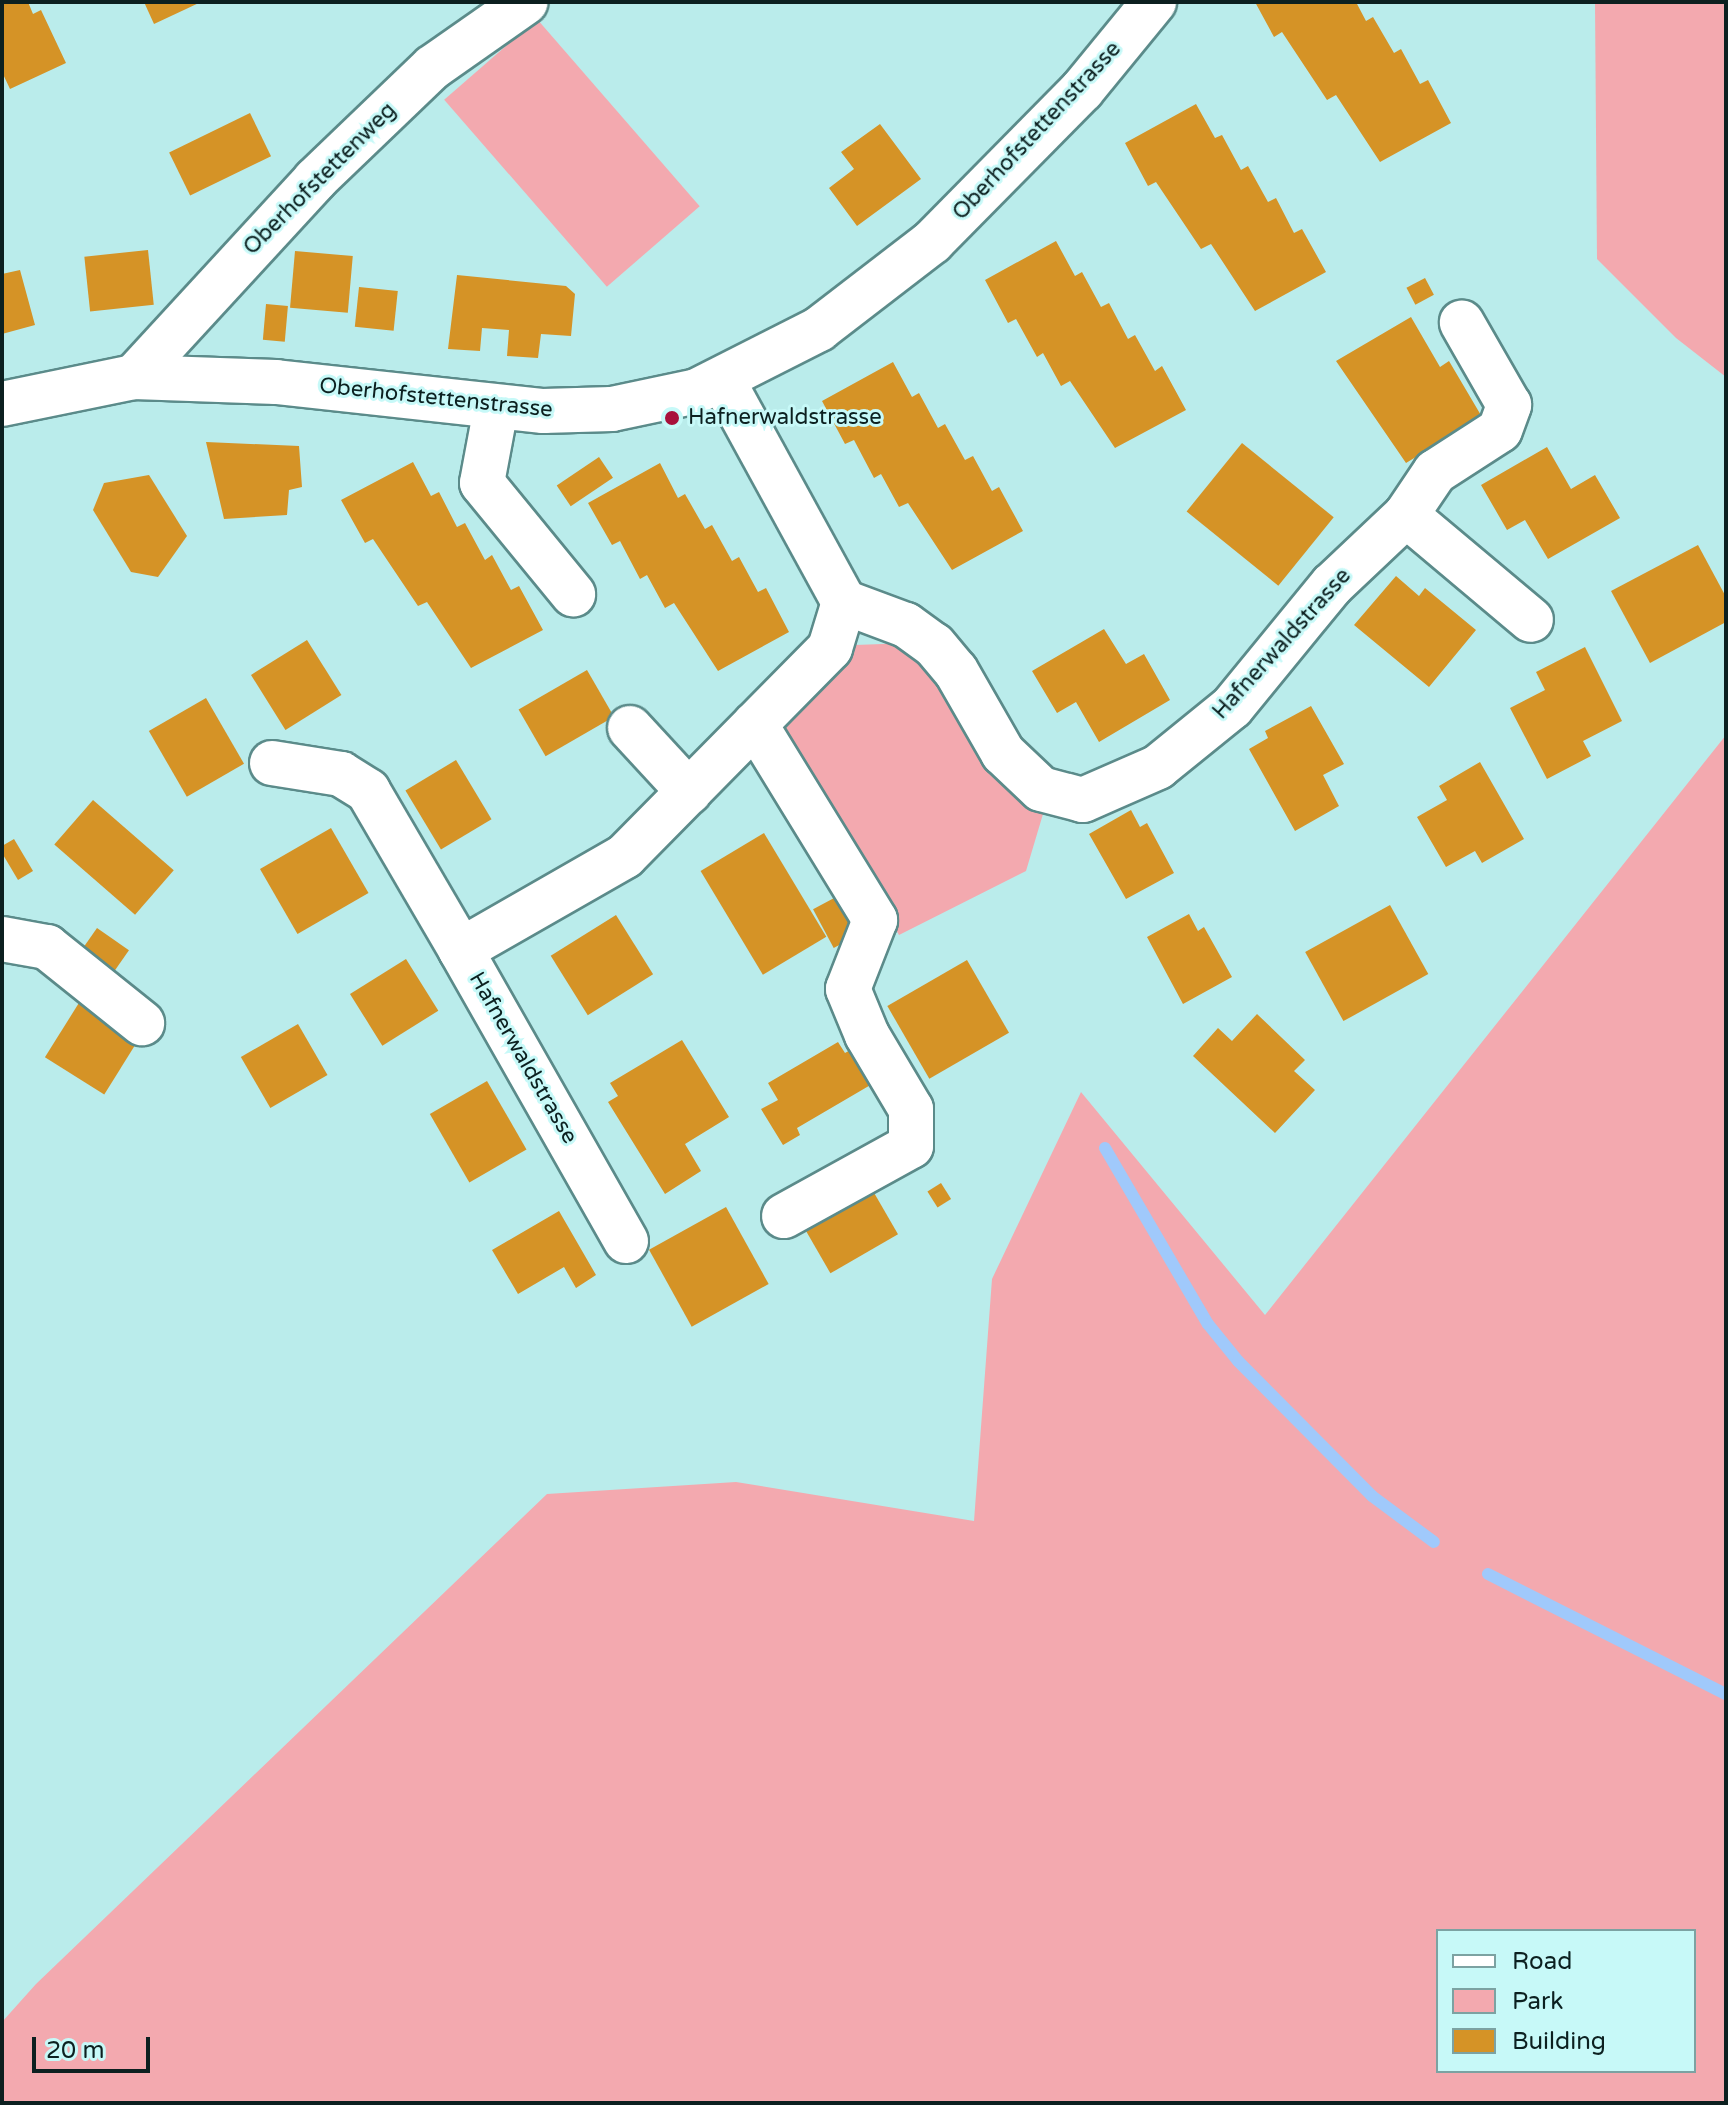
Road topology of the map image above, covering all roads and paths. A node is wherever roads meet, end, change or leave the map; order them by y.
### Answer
1 (526, 2) edge
2 (1154, 2) edge
3 (1462, 323) dead end
4 (134, 377) junction
5 (723, 381) junction
6 (2, 404) edge
7 (496, 408) junction
8 (1406, 515) junction
9 (573, 594) dead end
10 (844, 602) junction
11 (1531, 620) dead end
12 (755, 724) junction
13 (630, 728) dead end
14 (272, 763) dead end
15 (689, 792) junction
16 (2, 937) edge
17 (461, 950) junction
18 (142, 1023) dead end
19 (784, 1216) dead end
20 (626, 1241) dead end

1 - 4 street, Oberhofstettenweg
2 - 5 street, Oberhofstettenstrasse
3 - 8 street, Hafnerwaldstrasse
4 - 6 street, Oberhofstettenstrasse
4 - 7 street, Oberhofstettenstrasse
5 - 7 street, Oberhofstettenstrasse
5 - 10 street
7 - 9 street
8 - 10 street, Hafnerwaldstrasse
8 - 11 street
10 - 12 street, Hafnerwaldstrasse
12 - 15 street, Hafnerwaldstrasse
12 - 19 street
13 - 15 street
14 - 17 street
15 - 17 street, Hafnerwaldstrasse
16 - 18 street
17 - 20 street, Hafnerwaldstrasse

